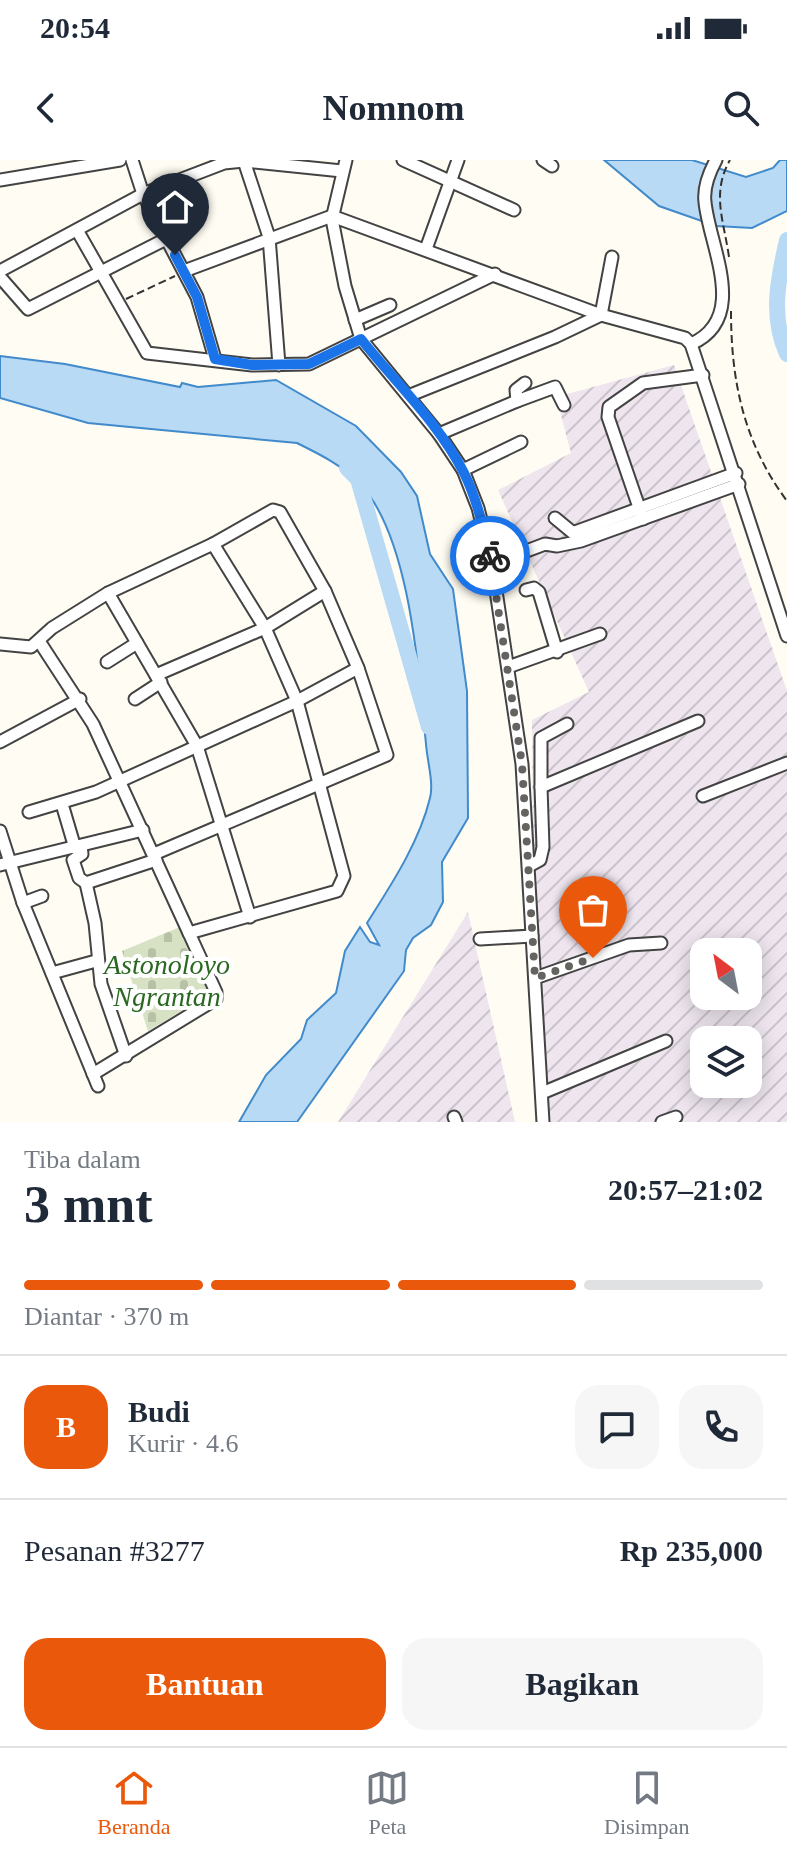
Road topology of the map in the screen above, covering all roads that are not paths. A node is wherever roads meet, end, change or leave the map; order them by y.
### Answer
1 (120, 160) edge
2 (132, 160) edge
3 (235, 160) edge
4 (403, 160) edge
5 (458, 160) edge
6 (716, 160) edge
7 (244, 161) edge
8 (344, 165) edge
9 (0, 180) edge
10 (451, 182) junction
11 (143, 194) junction
12 (514, 210) dead end
13 (332, 216) junction
14 (77, 230) junction
15 (269, 237) junction
16 (166, 239) junction
17 (426, 249) junction
18 (612, 257) dead end
19 (100, 269) junction
20 (184, 271) junction
21 (0, 274) edge
22 (495, 274) junction
23 (390, 305) dead end
24 (601, 315) junction
25 (355, 320) junction
26 (361, 339) junction
27 (691, 344) junction
28 (215, 359) junction
29 (279, 365) junction
30 (703, 375) junction
31 (525, 383) dead end
32 (408, 396) junction
33 (517, 401) junction
34 (564, 405) dead end
35 (439, 434) junction
36 (521, 442) dead end
37 (463, 470) junction
38 (737, 478) junction
39 (641, 513) junction
40 (555, 518) dead end
41 (578, 536) junction
42 (213, 544) junction
43 (492, 564) junction
44 (526, 590) dead end
45 (325, 591) junction
46 (108, 593) junction
47 (265, 628) junction
48 (600, 634) dead end
49 (787, 636) edge
50 (39, 641) junction
51 (137, 643) junction
52 (0, 644) edge
53 (557, 652) junction
54 (107, 662) dead end
55 (508, 667) junction
56 (358, 668) junction
57 (158, 679) junction
58 (80, 699) junction
59 (135, 699) dead end
60 (297, 701) junction
61 (698, 721) dead end
62 (567, 724) dead end
63 (0, 742) edge
64 (197, 746) junction
65 (787, 763) edge
66 (122, 780) junction
67 (322, 784) junction
68 (541, 787) junction
69 (703, 796) dead end
70 (62, 804) junction
71 (525, 808) junction
72 (541, 808) junction
73 (29, 812) dead end
74 (223, 825) junction
75 (143, 830) junction
76 (0, 831) edge
77 (78, 847) junction
78 (155, 857) junction
79 (4, 864) edge
80 (529, 866) junction
81 (86, 883) junction
82 (42, 896) dead end
83 (23, 903) junction
84 (250, 917) junction
85 (189, 933) junction
86 (532, 936) junction
87 (480, 939) dead end
88 (661, 943) dead end
89 (96, 961) junction
90 (52, 973) junction
91 (535, 978) junction
92 (666, 1041) dead end
93 (126, 1056) junction
94 (93, 1074) junction
95 (98, 1086) dead end
96 (542, 1093) junction
97 (676, 1117) dead end
98 (543, 1122) edge
99 (662, 1122) edge

1 - 9 street
2 - 11 street
3 - 7 street
3 - 11 street
4 - 10 street
5 - 10 street
6 - 27 street
7 - 8 street
7 - 15 street
8 - 13 street
10 - 12 street
10 - 17 street
11 - 14 street
11 - 16 street
13 - 15 street
13 - 17 street
13 - 25 street
14 - 19 street
14 - 21 street
15 - 20 street
15 - 29 street
16 - 19 street
16 - 20 street
17 - 22 street
18 - 24 street
19 - 21 street
19 - 28 street
20 - 28 street
22 - 24 street
22 - 26 street
23 - 25 street
24 - 27 street
24 - 32 street
25 - 26 street
26 - 29 street
26 - 32 street
27 - 30 street
28 - 29 street
30 - 38 street
30 - 39 street
31 - 33 street
32 - 35 street
33 - 34 street
33 - 35 street
35 - 37 street
36 - 37 street
37 - 43 street
38 - 39 street
38 - 49 street
39 - 41 street
40 - 41 street
41 - 43 street
42 - 45 street
42 - 46 street
42 - 47 street
43 - 55 street
44 - 53 street
45 - 47 street
45 - 56 street
46 - 50 street
46 - 51 street
47 - 57 street
47 - 60 street
48 - 53 street
50 - 52 street
50 - 58 street
51 - 54 street
51 - 57 street
53 - 55 street
55 - 71 street
56 - 60 street
56 - 67 street
57 - 59 street
57 - 64 street
58 - 63 street
58 - 66 street
60 - 64 street
60 - 67 street
61 - 68 street
62 - 68 street
64 - 66 street
64 - 74 street
65 - 69 street
66 - 70 street
66 - 75 street
67 - 74 street
67 - 84 street
68 - 72 street
70 - 73 street
70 - 77 street
71 - 72 street
71 - 80 street
72 - 80 street
74 - 78 street
74 - 84 street
75 - 77 street
75 - 78 street
76 - 79 street
77 - 79 street
77 - 81 street
78 - 81 street
78 - 85 street
79 - 83 street
80 - 86 street
81 - 89 street
82 - 83 street
83 - 90 street
84 - 85 street
85 - 93 street
86 - 87 street
86 - 91 street
88 - 91 street
89 - 90 street
89 - 93 street
90 - 94 street
91 - 96 street
92 - 96 street
93 - 94 street
94 - 95 street
96 - 98 street
97 - 99 street

